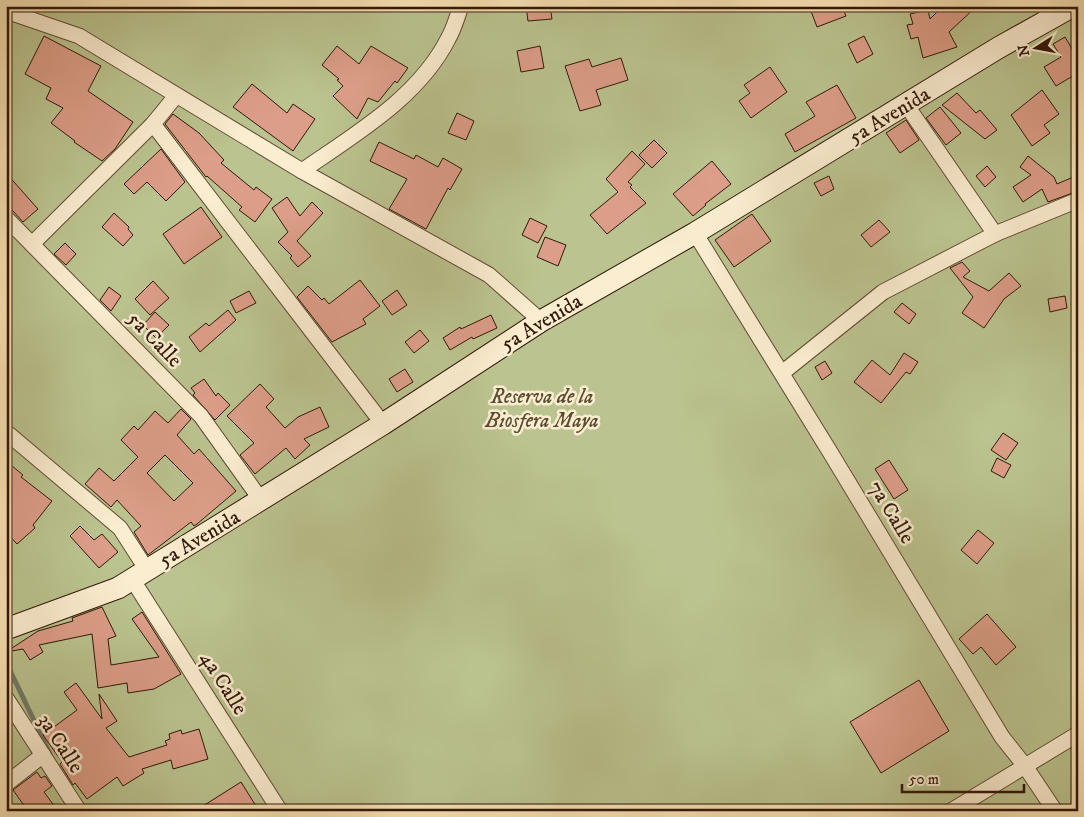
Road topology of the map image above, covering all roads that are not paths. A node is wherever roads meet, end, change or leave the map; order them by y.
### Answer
1 (461, 6) edge
2 (1073, 6) edge
3 (6, 11) edge
4 (176, 96) junction
5 (907, 106) junction
6 (153, 124) junction
7 (302, 171) junction
8 (1078, 200) edge
9 (6, 218) edge
10 (695, 233) junction
11 (995, 234) junction
12 (32, 244) junction
13 (541, 320) junction
14 (782, 373) junction
15 (383, 424) junction
16 (6, 432) edge
17 (261, 500) junction
18 (139, 574) junction
19 (6, 629) edge
20 (6, 698) edge
21 (1078, 734) edge
22 (43, 755) junction
23 (1025, 766) junction
24 (6, 784) edge
25 (80, 811) edge
26 (280, 811) edge
27 (951, 811) edge
28 (1055, 811) edge

1 - 7 street
2 - 5 street, 5a Avenida
3 - 4 street
4 - 6 street
4 - 7 street
5 - 10 street, 5a Avenida
5 - 11 street
6 - 12 street
6 - 15 street
7 - 13 street
8 - 11 street
9 - 12 street, 5a Calle
10 - 13 street, 5a Avenida
10 - 14 street, 7a Calle
11 - 14 street
12 - 17 street, 5a Calle
13 - 15 street, 5a Avenida
14 - 23 street, 7a Calle
15 - 17 street, 5a Avenida
16 - 18 street, 4a Calle
17 - 18 street, 5a Avenida
18 - 19 street, 5a Avenida
18 - 26 street, 4a Calle
20 - 22 street, 3a Calle
21 - 23 street
22 - 24 street
22 - 25 street, 3a Calle
23 - 27 street
23 - 28 street, 7a Calle

